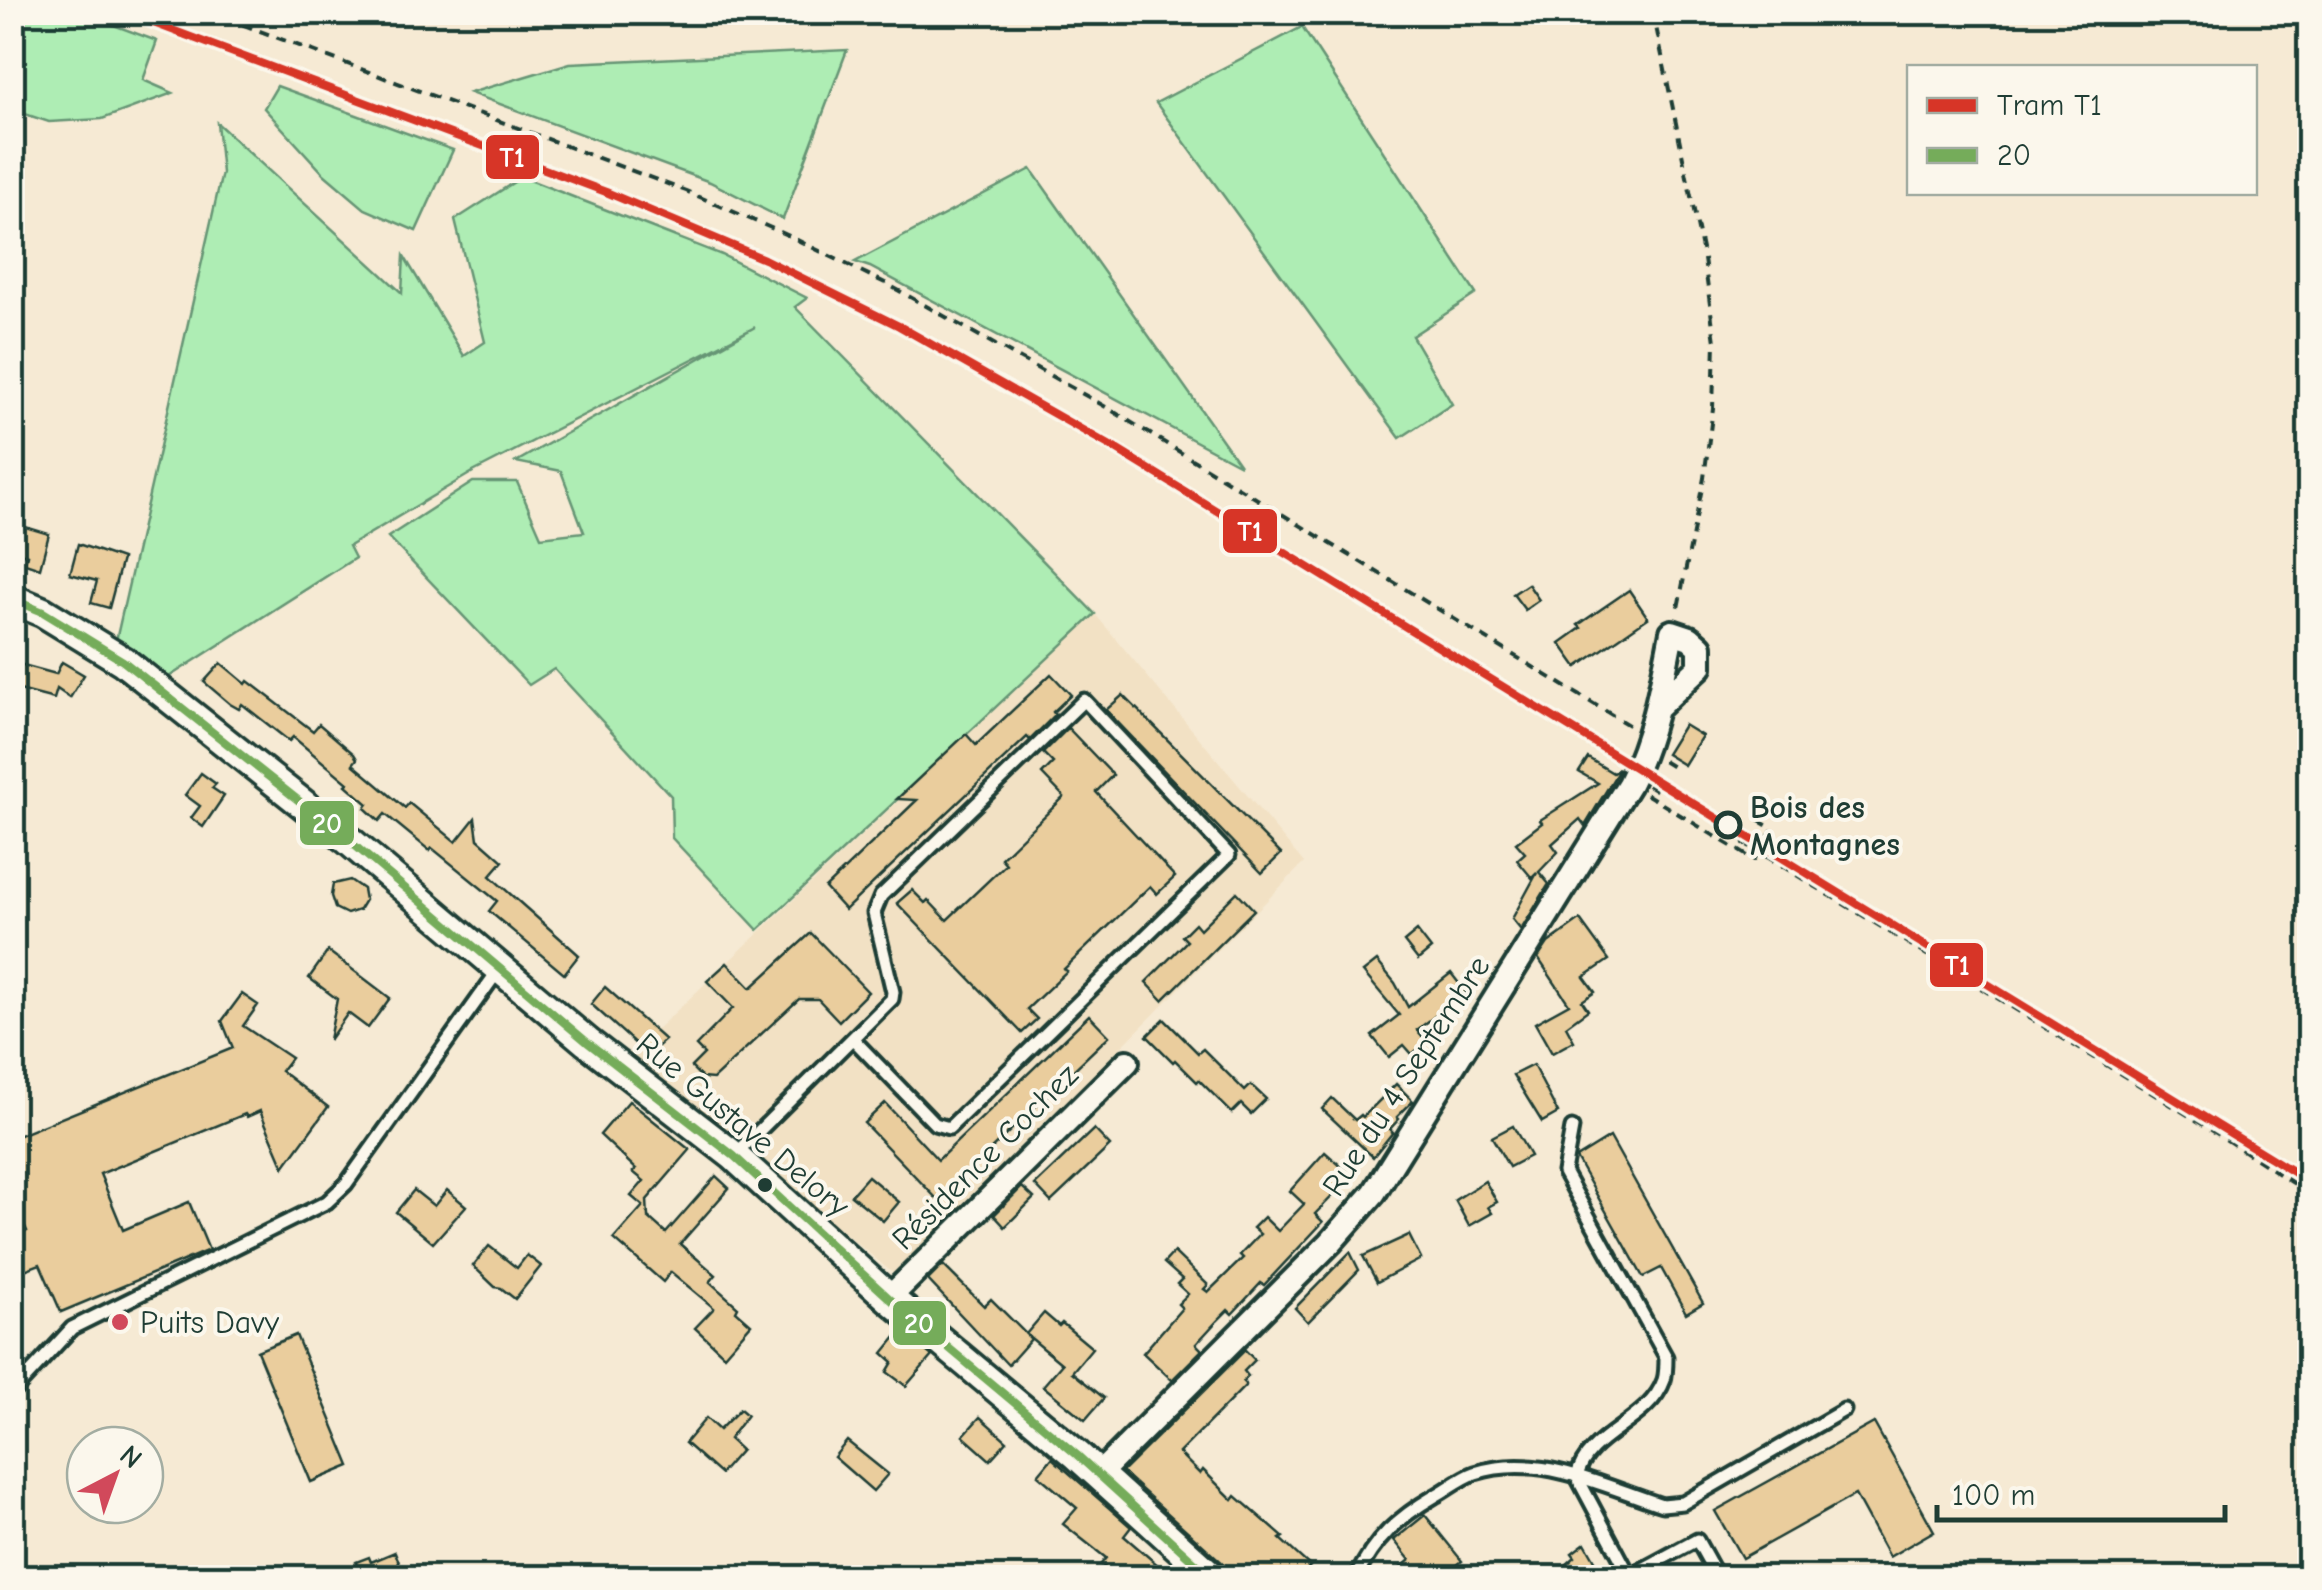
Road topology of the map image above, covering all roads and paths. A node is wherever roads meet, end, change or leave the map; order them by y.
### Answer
1 (209, 12) edge
2 (1654, 12) edge
3 (12, 600) edge
4 (12, 615) edge
5 (1672, 632) junction
6 (1656, 708) junction
7 (218, 737) junction
8 (1648, 738) junction
9 (1629, 784) junction
10 (1756, 818) dead end
11 (1742, 842) dead end
12 (1759, 852) junction
13 (500, 968) junction
14 (853, 1039) junction
15 (1126, 1062) dead end
16 (1572, 1128) dead end
17 (734, 1156) junction
18 (2310, 1194) edge
19 (890, 1298) junction
20 (12, 1393) edge
21 (1844, 1410) dead end
22 (1100, 1474) junction
23 (1577, 1477) junction
24 (1630, 1577) edge
25 (1213, 1578) edge
26 (1356, 1578) edge
27 (1714, 1578) edge

1 - 8 path
2 - 5 path
3 - 7 street, Rue Gustave Delory
4 - 7 street, Rue Gustave Delory
5 - 6 street, Rue du 4 Septembre
5 - 6 street
6 - 8 street, Rue du 4 Septembre
7 - 13 street, Rue Gustave Delory
8 - 9 street, Rue du 4 Septembre
9 - 12 path
9 - 22 street, Rue du 4 Septembre
10 - 12 path
11 - 12 path
12 - 18 path
13 - 17 street, Rue Gustave Delory
13 - 20 lane
14 - 14 lane
14 - 17 lane
15 - 19 street, Résidence Cochez
16 - 23 lane
17 - 19 street, Rue Gustave Delory
19 - 22 street, Rue Gustave Delory
21 - 23 lane
22 - 25 street, Rue Gustave Delory
23 - 24 lane
23 - 26 lane
24 - 27 lane

